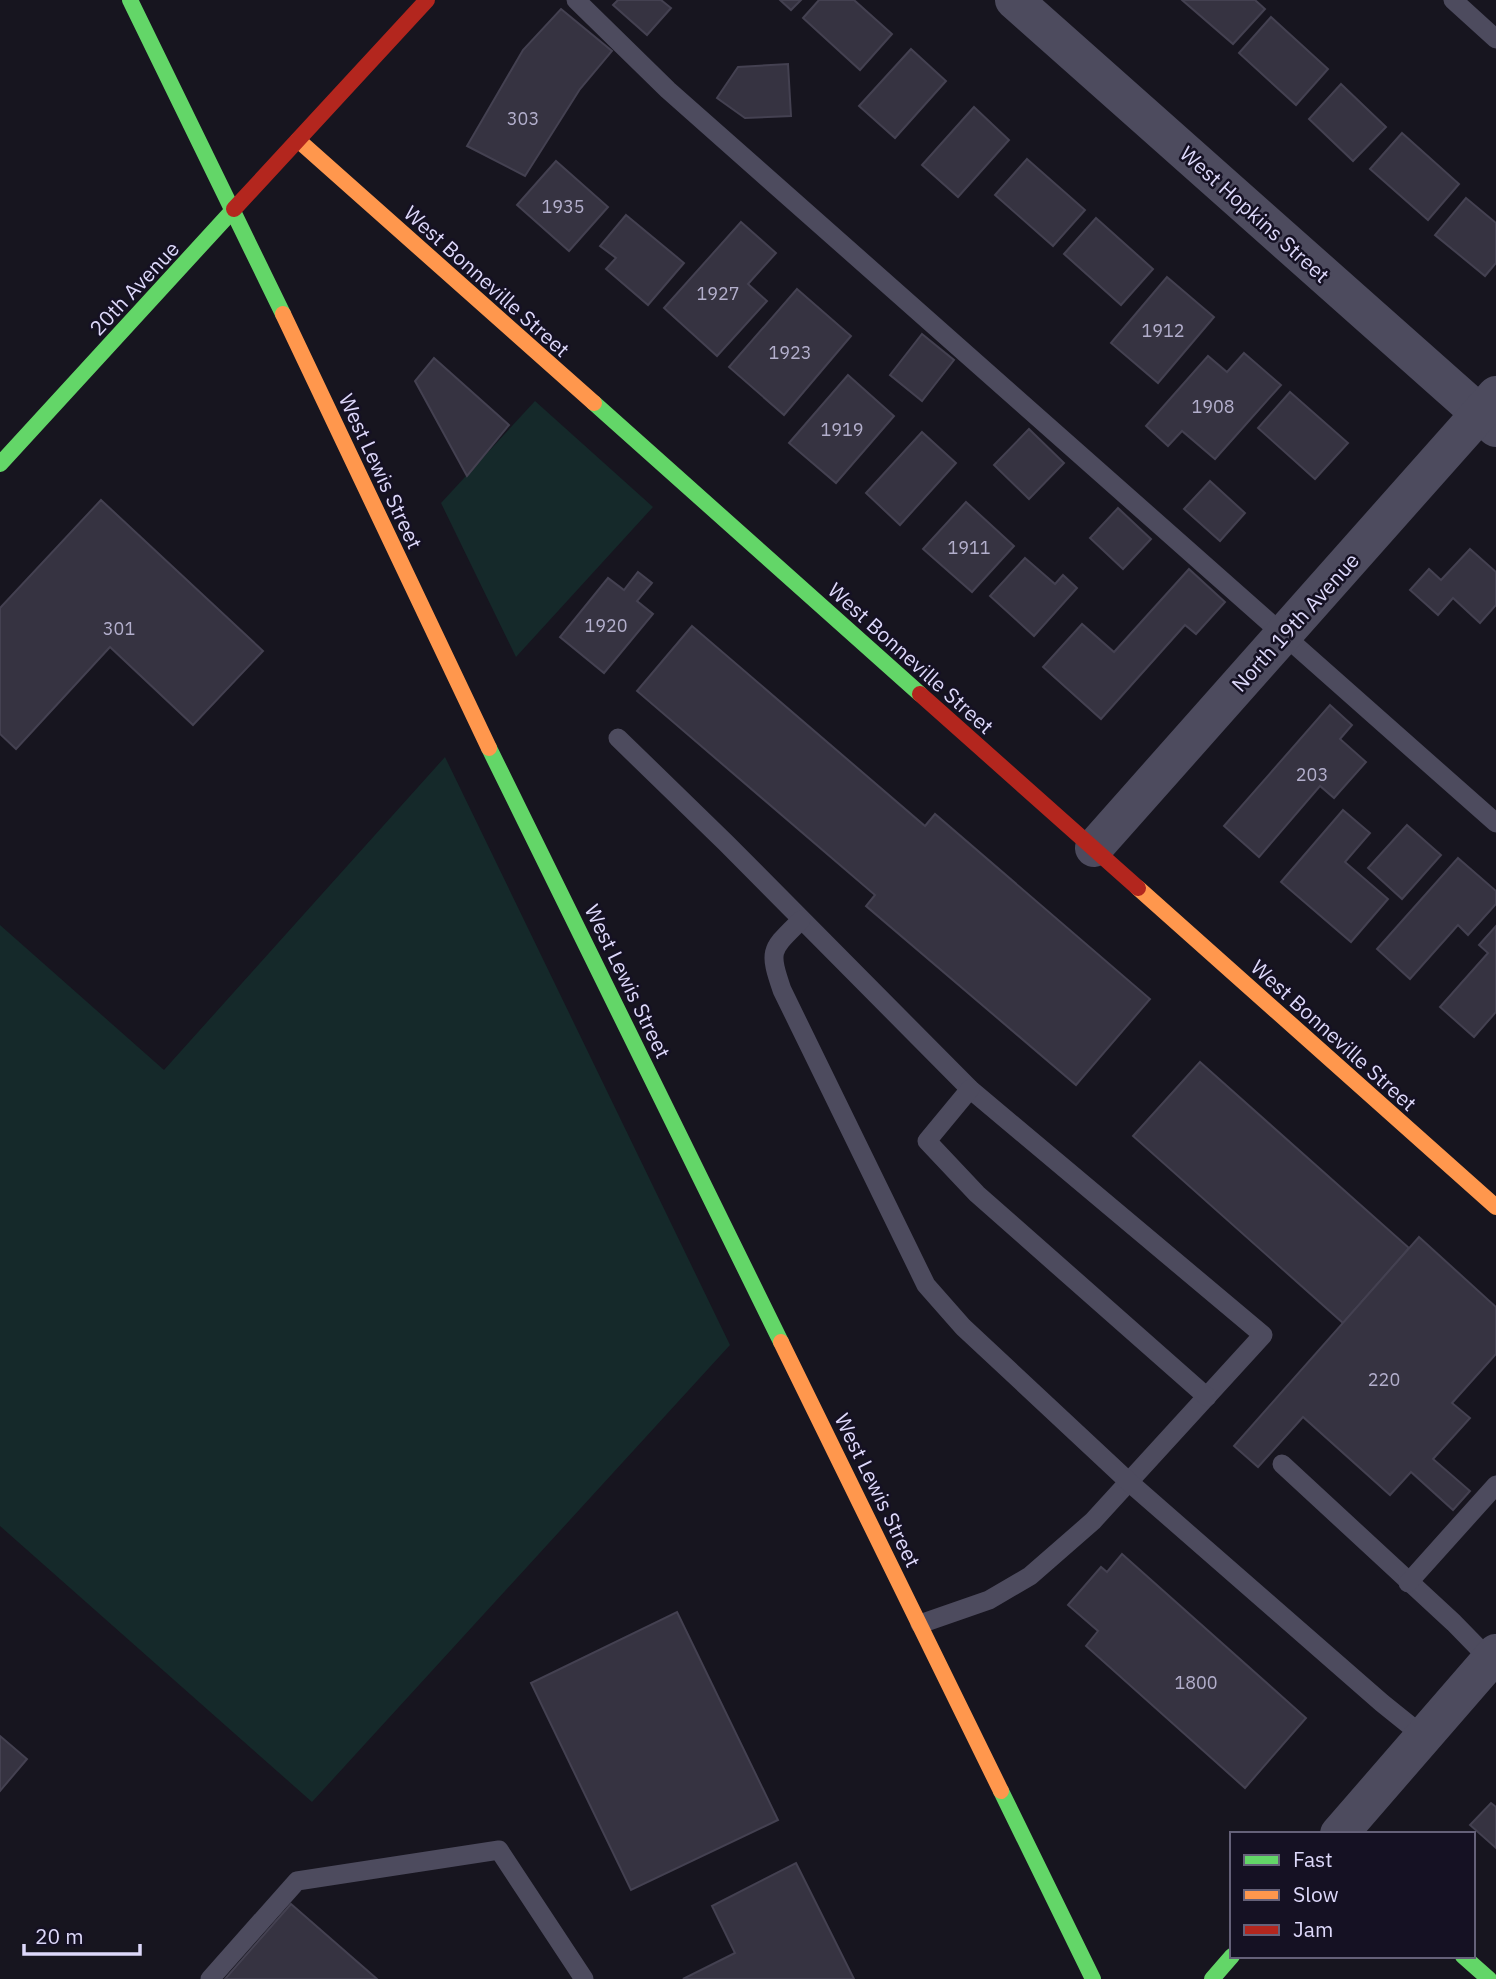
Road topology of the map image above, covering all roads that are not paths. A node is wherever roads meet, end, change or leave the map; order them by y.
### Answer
1 (130, 0) edge
2 (427, 0) edge
3 (576, 0) edge
4 (1014, 0) edge
5 (1453, 0) edge
6 (1496, 38) edge
7 (298, 140) junction
8 (234, 209) junction
9 (1491, 412) edge
10 (0, 464) edge
11 (1282, 635) junction
12 (618, 738) dead end
13 (1496, 823) edge
14 (1094, 848) junction
15 (801, 920) junction
16 (970, 1089) junction
17 (1496, 1207) edge
18 (1207, 1397) junction
19 (1282, 1464) dead end
20 (1129, 1482) junction
21 (1496, 1485) edge
22 (1408, 1583) junction
23 (920, 1624) junction
24 (1493, 1657) edge
25 (1423, 1736) junction
26 (1341, 1832) edge
27 (1230, 1958) edge
28 (1465, 1958) edge
29 (209, 1979) edge
30 (584, 1979) edge
31 (1093, 1979) edge
32 (1212, 1979) edge
33 (1489, 1979) edge

1 - 8 main road, West Lewis Street
2 - 7 main road, 20th Avenue
3 - 11 lane
4 - 9 street, West Hopkins Street
5 - 6 lane
7 - 8 main road, 20th Avenue
7 - 14 main road, West Bonneville Street
8 - 10 main road, 20th Avenue
8 - 23 main road, West Lewis Street
9 - 11 street, North 19th Avenue
11 - 13 lane
11 - 14 street, North 19th Avenue
12 - 15 lane
14 - 17 main road, West Bonneville Street
15 - 16 lane
15 - 20 lane
16 - 18 lane
16 - 18 lane
18 - 20 lane
19 - 22 lane
20 - 23 lane
20 - 25 lane
21 - 22 lane
22 - 24 lane
23 - 31 main road, West Lewis Street
24 - 25 street
25 - 26 street
27 - 32 main road
28 - 33 main road
29 - 30 lane

